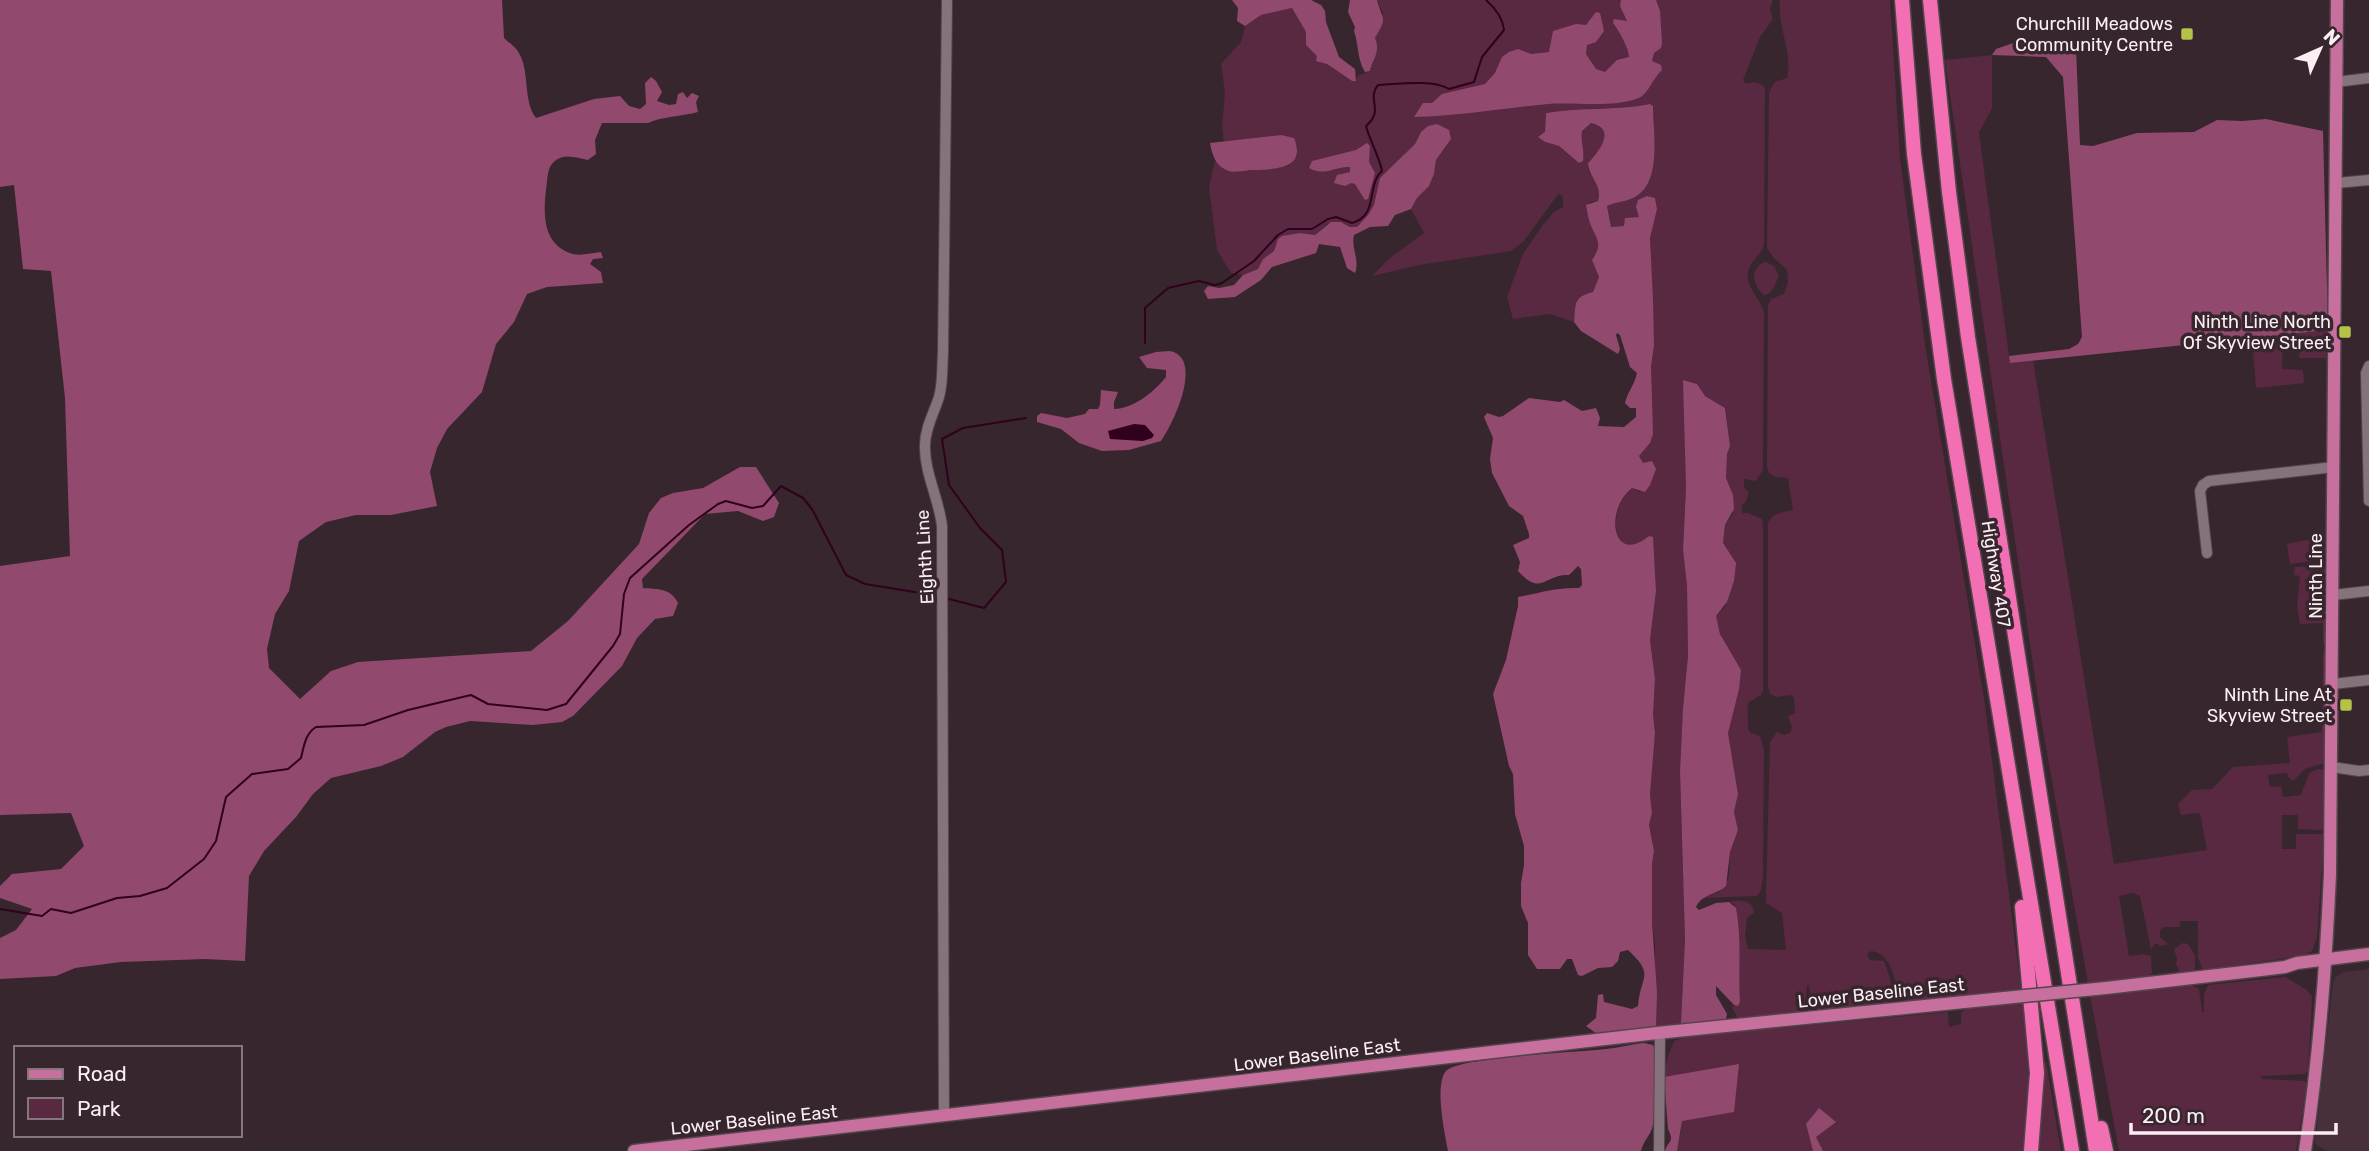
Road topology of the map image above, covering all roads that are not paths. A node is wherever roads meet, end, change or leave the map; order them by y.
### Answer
1 (947, 0) edge
2 (1902, 0) edge
3 (1930, 0) edge
4 (2337, 0) edge
5 (2369, 78) edge
6 (2336, 82) junction
7 (2369, 180) edge
8 (2337, 183) junction
9 (2369, 366) edge
10 (2334, 467) junction
11 (2369, 501) edge
12 (2207, 553) dead end
13 (2369, 591) edge
14 (2333, 595) junction
15 (2369, 680) edge
16 (2333, 684) junction
17 (2332, 767) junction
18 (2369, 770) edge
19 (2024, 868) junction
20 (2369, 954) edge
21 (2327, 963) junction
22 (2369, 963) edge
23 (2069, 976) junction
24 (1660, 1033) junction
25 (944, 1116) junction
26 (634, 1151) edge
27 (1659, 1151) edge
28 (2031, 1151) edge
29 (2073, 1151) edge
30 (2096, 1151) edge
31 (2106, 1151) edge
32 (2305, 1151) edge

1 - 25 street, Eighth Line
2 - 19 highway, Highway 407
3 - 23 highway, Highway 407
4 - 6 main road, Ninth Line
5 - 6 street
6 - 8 main road, Ninth Line
7 - 8 street
8 - 10 main road, Ninth Line
9 - 11 street
10 - 12 street
10 - 14 main road, Ninth Line
13 - 14 street
14 - 16 main road, Ninth Line
15 - 16 street
16 - 17 main road, Ninth Line
17 - 18 street
17 - 21 main road, Ninth Line
19 - 28 highway
19 - 29 highway, Highway 407
20 - 21 main road
21 - 22 main road
21 - 24 main road, Lower Baseline East, bridge
21 - 32 main road, Ninth Line
23 - 30 highway, Highway 407
23 - 31 highway
24 - 25 main road, Lower Baseline East
24 - 27 street
25 - 26 main road, Lower Baseline East

